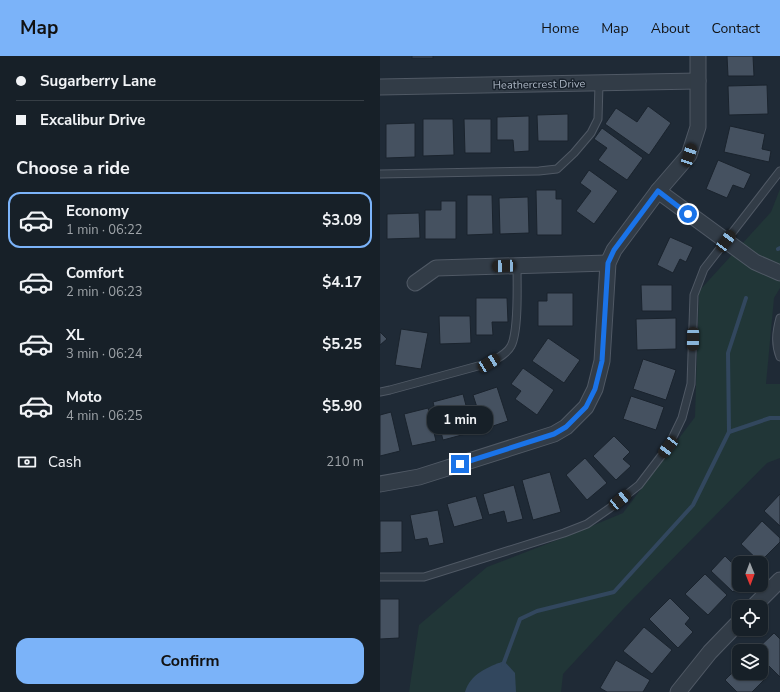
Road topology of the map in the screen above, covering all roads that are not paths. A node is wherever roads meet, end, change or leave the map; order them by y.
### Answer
1 (698, 56) edge
2 (698, 81) junction
3 (599, 84) junction
4 (380, 87) edge
5 (780, 171) edge
6 (380, 174) edge
7 (658, 191) junction
8 (726, 241) junction
9 (608, 263) junction
10 (517, 265) junction
11 (780, 273) edge
12 (415, 282) dead end
13 (780, 318) edge
14 (780, 358) edge
15 (380, 392) edge
16 (380, 484) edge
17 (380, 577) edge
18 (780, 580) edge
19 (760, 600) edge
20 (732, 629) edge
21 (678, 692) edge

1 - 2 street
2 - 3 street, Heathercrest Drive
2 - 7 street
3 - 4 street, Heathercrest Drive
3 - 6 lane
5 - 8 lane
7 - 8 street
7 - 9 street
8 - 11 street
8 - 17 lane
9 - 10 street
9 - 16 street
10 - 12 street
10 - 15 lane
13 - 14 lane
18 - 19 street
20 - 21 street

